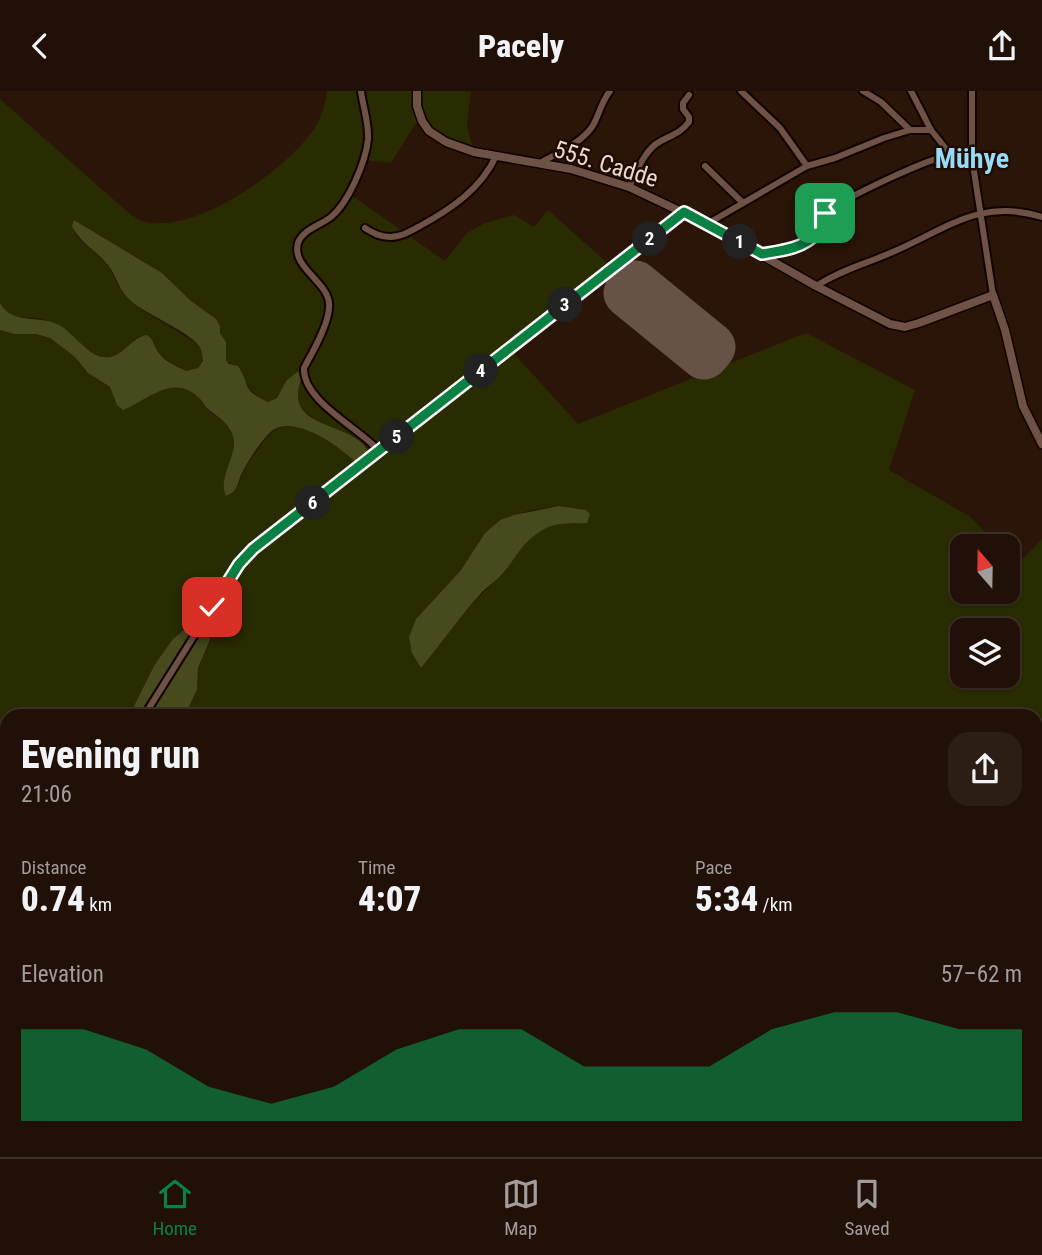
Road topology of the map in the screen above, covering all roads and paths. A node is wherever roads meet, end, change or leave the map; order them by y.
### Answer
1 (361, 91) edge
2 (417, 91) edge
3 (610, 91) edge
4 (741, 91) edge
5 (863, 91) edge
6 (911, 91) edge
7 (972, 91) edge
8 (689, 95) dead end
9 (911, 130) junction
10 (931, 130) junction
11 (951, 155) junction
12 (496, 156) junction
13 (972, 158) junction
14 (540, 163) junction
15 (705, 166) dead end
16 (807, 166) junction
17 (629, 187) junction
18 (742, 202) junction
19 (684, 212) junction
20 (980, 213) junction
21 (1042, 216) edge
22 (707, 224) junction
23 (365, 228) dead end
24 (762, 254) junction
25 (816, 286) junction
26 (993, 295) junction
27 (1042, 444) edge
28 (379, 451) junction
29 (149, 709) edge

1 - 28 street
2 - 12 street, 555. Cadde
3 - 14 street
4 - 16 street
5 - 9 street
6 - 10 street
7 - 13 street
8 - 17 street
9 - 10 street
9 - 16 street
10 - 11 street
11 - 13 street
11 - 24 street
12 - 14 street, 555. Cadde
12 - 23 street
13 - 20 street
14 - 17 street, 555. Cadde
15 - 18 street
16 - 18 street
17 - 19 street, 555. Cadde
18 - 22 street
19 - 22 street, 555. Cadde
19 - 28 street
20 - 21 street
20 - 25 street
20 - 26 street
22 - 24 street, 555. Cadde
24 - 25 street, 555. Cadde
25 - 26 street, 555. Cadde
26 - 27 street
28 - 29 street

